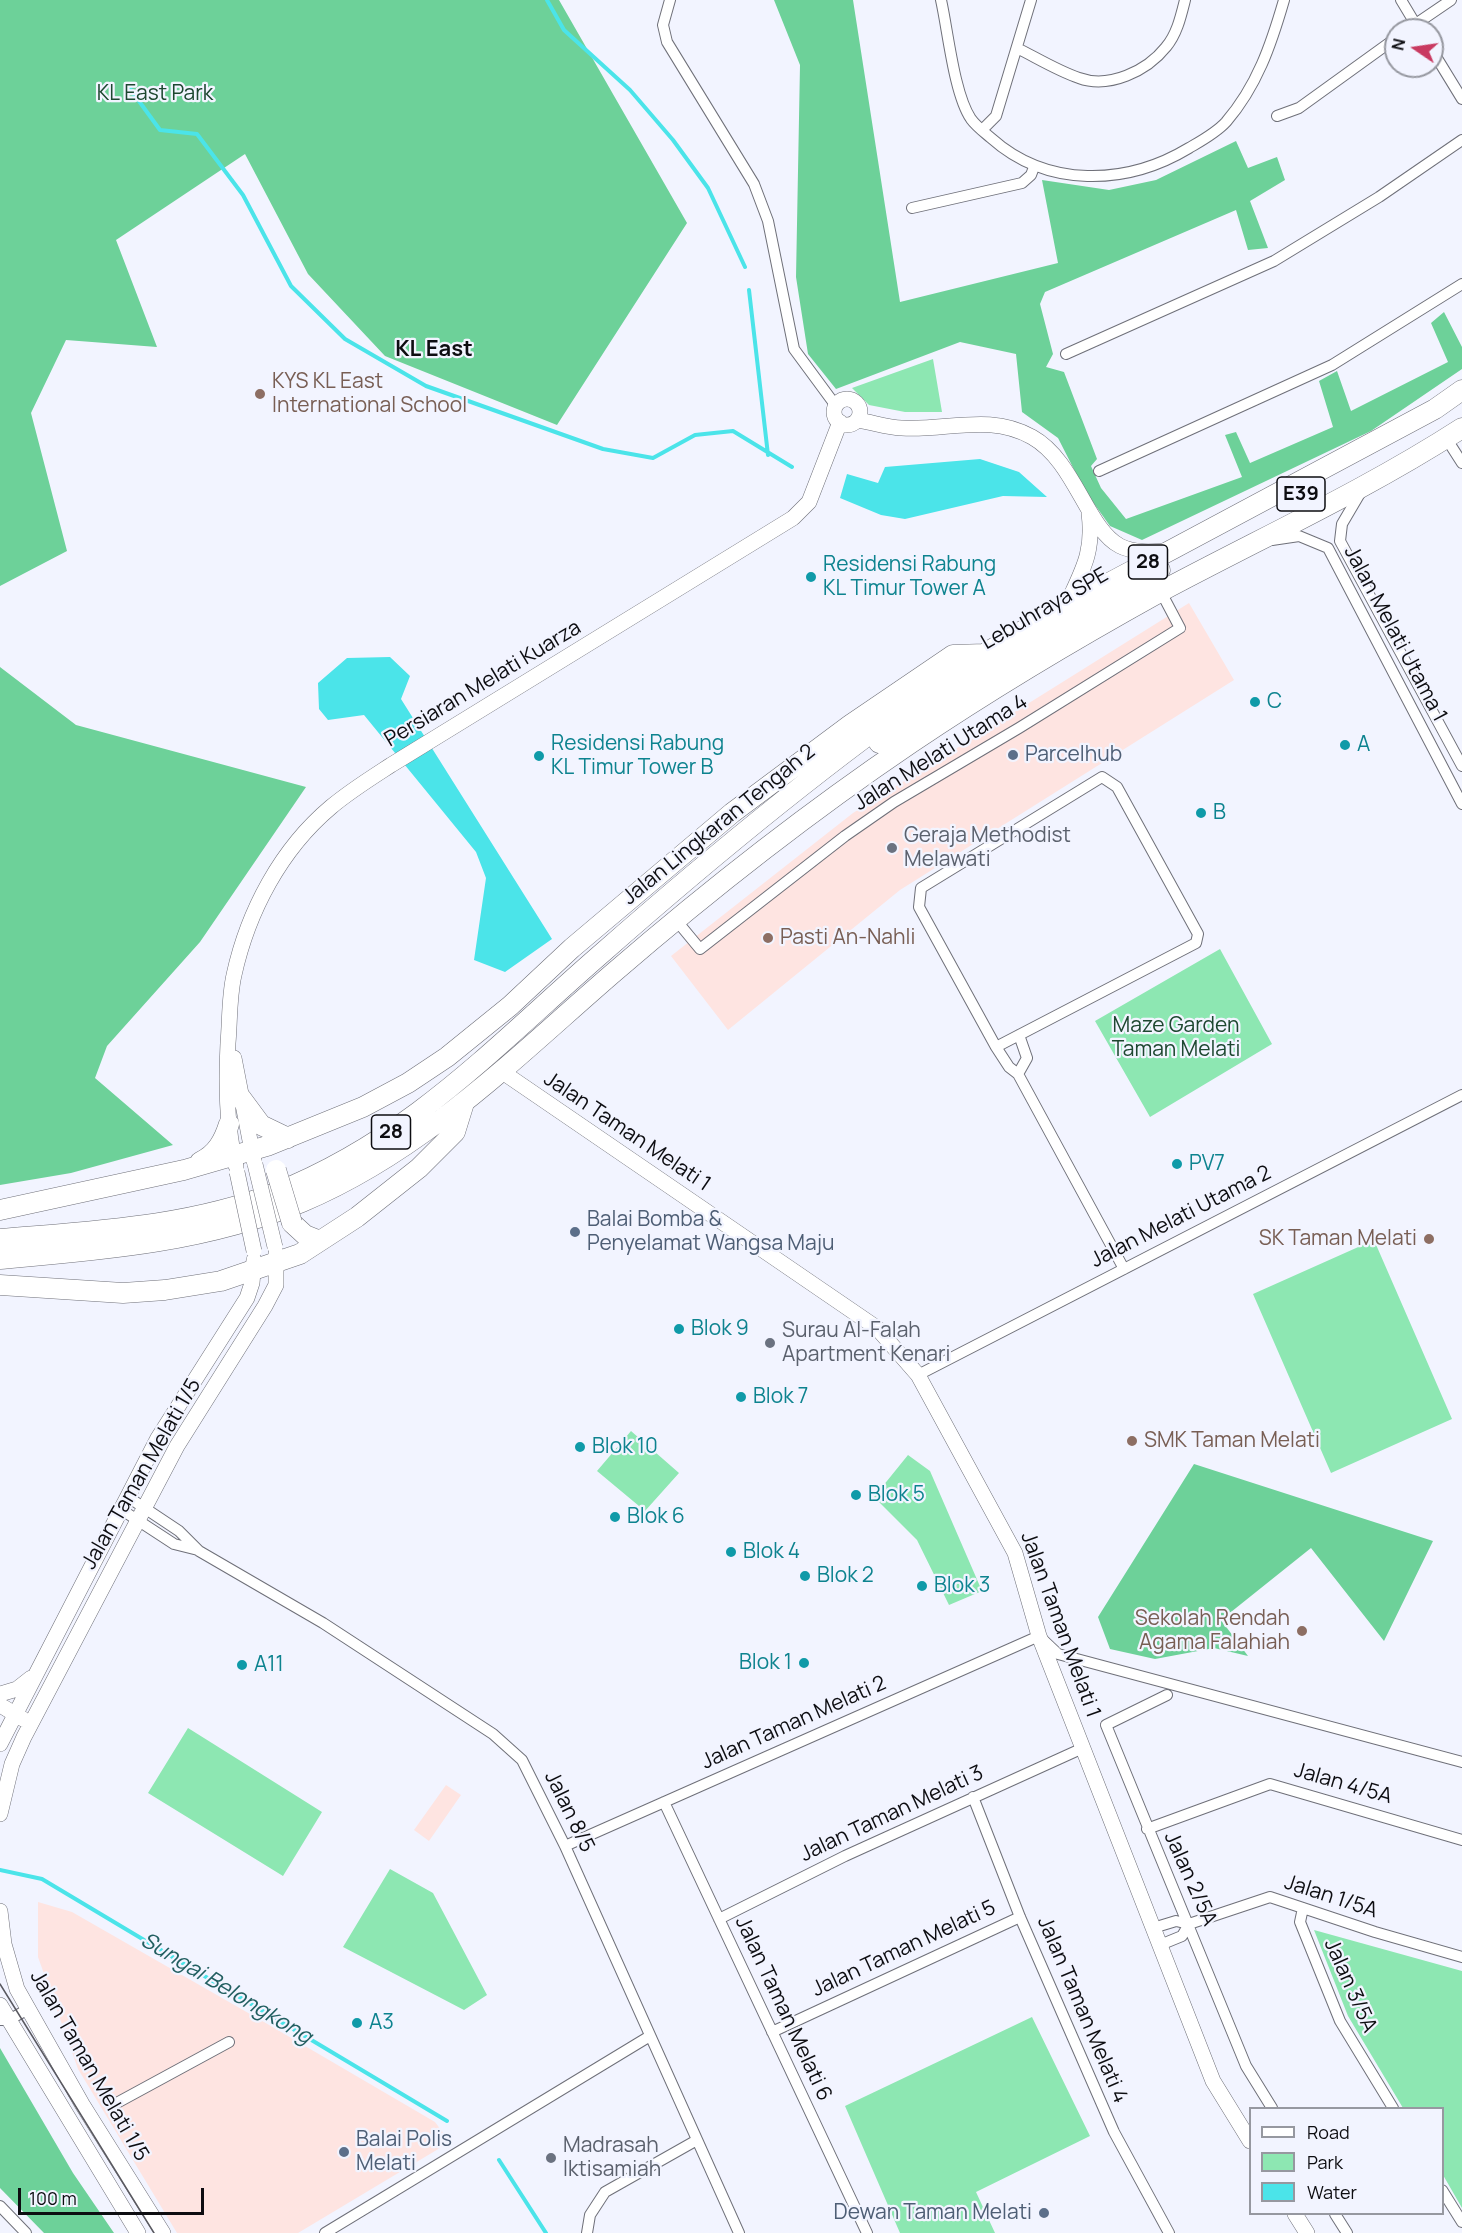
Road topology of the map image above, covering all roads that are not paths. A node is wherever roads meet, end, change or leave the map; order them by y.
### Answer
1 (670, 0) edge
2 (941, 0) edge
3 (1031, 0) edge
4 (1185, 0) edge
5 (1284, 0) edge
6 (1401, 0) edge
7 (1451, 0) edge
8 (1409, 18) edge
9 (1427, 18) edge
10 (1384, 47) edge
11 (1017, 48) junction
12 (1444, 69) edge
13 (1461, 95) edge
14 (1277, 116) dead end
15 (982, 130) junction
16 (1462, 140) edge
17 (1034, 167) junction
18 (912, 208) dead end
19 (1462, 284) edge
20 (1066, 354) dead end
21 (1462, 390) edge
22 (836, 406) junction
23 (1462, 406) edge
24 (858, 420) junction
25 (840, 422) junction
26 (1454, 433) edge
27 (1462, 463) edge
28 (1099, 471) dead end
29 (1365, 484) junction
30 (1089, 510) junction
31 (1256, 542) junction
32 (1168, 551) junction
33 (1161, 592) junction
34 (1067, 604) junction
35 (985, 654) junction
36 (846, 754) junction
37 (1462, 766) edge
38 (1462, 804) edge
39 (676, 920) junction
40 (1018, 1035) junction
41 (228, 1042) junction
42 (996, 1047) junction
43 (501, 1071) junction
44 (1018, 1074) junction
45 (1462, 1095) edge
46 (241, 1098) junction
47 (464, 1103) junction
48 (229, 1124) junction
49 (293, 1136) junction
50 (244, 1161) junction
51 (184, 1170) junction
52 (0, 1210) edge
53 (0, 1239) edge
54 (320, 1241) junction
55 (276, 1254) junction
56 (300, 1254) junction
57 (0, 1259) edge
58 (254, 1260) junction
59 (1124, 1269) junction
60 (0, 1285) edge
61 (276, 1285) junction
62 (918, 1375) junction
63 (125, 1504) junction
64 (140, 1513) junction
65 (1039, 1636) junction
66 (36, 1673) junction
67 (0, 1694) edge
68 (1167, 1695) dead end
69 (0, 1705) edge
70 (8, 1721) edge
71 (28, 1731) junction
72 (0, 1744) edge
73 (1083, 1748) junction
74 (1462, 1762) edge
75 (973, 1797) junction
76 (664, 1802) junction
77 (0, 1814) edge
78 (1147, 1829) junction
79 (1462, 1839) edge
80 (565, 1846) junction
81 (1303, 1908) junction
82 (0, 1911) edge
83 (1020, 1917) junction
84 (719, 1919) junction
85 (1189, 1924) junction
86 (1153, 1928) junction
87 (1160, 1945) junction
88 (1462, 1957) edge
89 (28, 2009) junction
90 (2, 2015) edge
91 (772, 2031) junction
92 (650, 2036) junction
93 (230, 2042) dead end
94 (113, 2105) dead end
95 (1271, 2107) edge
96 (1392, 2107) edge
97 (1249, 2138) edge
98 (697, 2140) junction
99 (1444, 2192) edge
100 (1, 2211) edge
101 (1296, 2215) edge
102 (1336, 2215) edge
103 (1462, 2222) edge
104 (1165, 2232) edge
105 (26, 2233) edge
106 (138, 2233) edge
107 (163, 2233) edge
108 (325, 2233) edge
109 (587, 2233) edge
110 (739, 2233) edge
111 (867, 2233) edge
112 (1307, 2233) edge
113 (1347, 2233) edge

1 - 22 street
2 - 15 street
3 - 11 street
4 - 11 street
5 - 17 street
6 - 8 street
7 - 9 street
10 - 14 street
11 - 15 street
12 - 13 street
15 - 17 street
16 - 20 street
17 - 18 street
19 - 28 street
21 - 32 highway, Jalan Lingkaran Tengah 2 / 28
22 - 24 street
22 - 25 street
23 - 36 highway, Lebuhraya SPE / E39
24 - 25 street
24 - 30 street
25 - 41 street, Persiaran Melati Kuarza
26 - 27 street
26 - 29 highway, 28
29 - 31 highway, 28
29 - 37 street, Jalan Melati Utama 1
30 - 32 street
30 - 34 street
31 - 33 highway, 28
31 - 38 street, Jalan Melati Utama 1
32 - 34 highway, Jalan Lingkaran Tengah 2 / 28
33 - 39 highway, 28
33 - 39 street, Jalan Melati Utama 4
34 - 35 highway, Jalan Lingkaran Tengah 2 / 28
35 - 36 highway, Jalan Lingkaran Tengah 2 / 28
35 - 49 highway
36 - 53 highway, Jalan Lingkaran Tengah 2 / 28
39 - 43 highway, 28
40 - 42 street
40 - 42 street
40 - 44 street
41 - 46 street, Persiaran Melati Kuarza
41 - 48 street, Persiaran Melati Kuarza
42 - 44 street
43 - 47 highway, 28
43 - 62 street, Jalan Taman Melati 1
44 - 59 street
45 - 59 street, Jalan Melati Utama 2
46 - 49 highway
46 - 50 street, Persiaran Melati Kuarza
47 - 54 highway
47 - 57 highway, 28
48 - 50 street, Persiaran Melati Kuarza
48 - 51 highway
49 - 50 highway
49 - 54 highway, bridge
50 - 51 highway
50 - 55 street, Jalan Taman Melati 1/5, bridge
50 - 58 street, Jalan Taman Melati 1/5, bridge
51 - 52 highway
54 - 56 highway
55 - 56 highway
55 - 58 highway
55 - 61 street, Jalan Taman Melati 1/5
56 - 61 street
58 - 60 highway
58 - 63 street, Jalan Taman Melati 1/5
59 - 62 street, Jalan Melati Utama 2
61 - 64 street, Jalan Taman Melati 1/5
62 - 65 street, Jalan Taman Melati 1
63 - 64 street, Jalan 8/5
63 - 66 street, Jalan Taman Melati 1/5
64 - 71 street, Jalan Taman Melati 1/5
64 - 80 street, Jalan 8/5
65 - 73 street, Jalan Taman Melati 1
65 - 74 street
65 - 76 street, Jalan Taman Melati 2
66 - 67 street
66 - 70 street, Jalan Taman Melati 1/5
68 - 78 street, Jalan 2/5A
69 - 70 street
70 - 71 street
70 - 72 street, Jalan Taman Melati 1/5
71 - 77 street, Jalan Taman Melati 1/5
73 - 75 street, Jalan Taman Melati 3
73 - 86 street, Jalan Taman Melati 1
75 - 83 street, Jalan Taman Melati 4
75 - 84 street, Jalan Taman Melati 3
76 - 80 street, Jalan Taman Melati 2
76 - 84 street, Jalan Taman Melati 6
78 - 79 street, Jalan 4/5A
78 - 85 street, Jalan 2/5A
80 - 92 street, Jalan 8/5
81 - 85 street, Jalan 1/5A
81 - 88 street, Jalan 1/5A
81 - 96 street, Jalan 3/5A
82 - 89 street, Jalan Taman Melati 1/5
83 - 91 street, Jalan Taman Melati 5
83 - 104 street, Jalan Taman Melati 4
84 - 91 street, Jalan Taman Melati 6
85 - 86 street, Jalan 1/5A
85 - 87 street, Jalan 1/5A
85 - 95 street, Jalan 2/5A
86 - 87 street, Jalan Taman Melati 1
87 - 97 street, Jalan Taman Melati 1
89 - 90 street
89 - 107 street, Jalan Taman Melati 1/5
90 - 106 street, Jalan Taman Melati 1/5
91 - 111 street, Jalan Taman Melati 6
92 - 98 street, Jalan 8/5
92 - 108 street
93 - 94 street
98 - 109 street
98 - 110 street, Jalan 8/5
99 - 103 street
100 - 105 street
101 - 112 street
102 - 113 street

